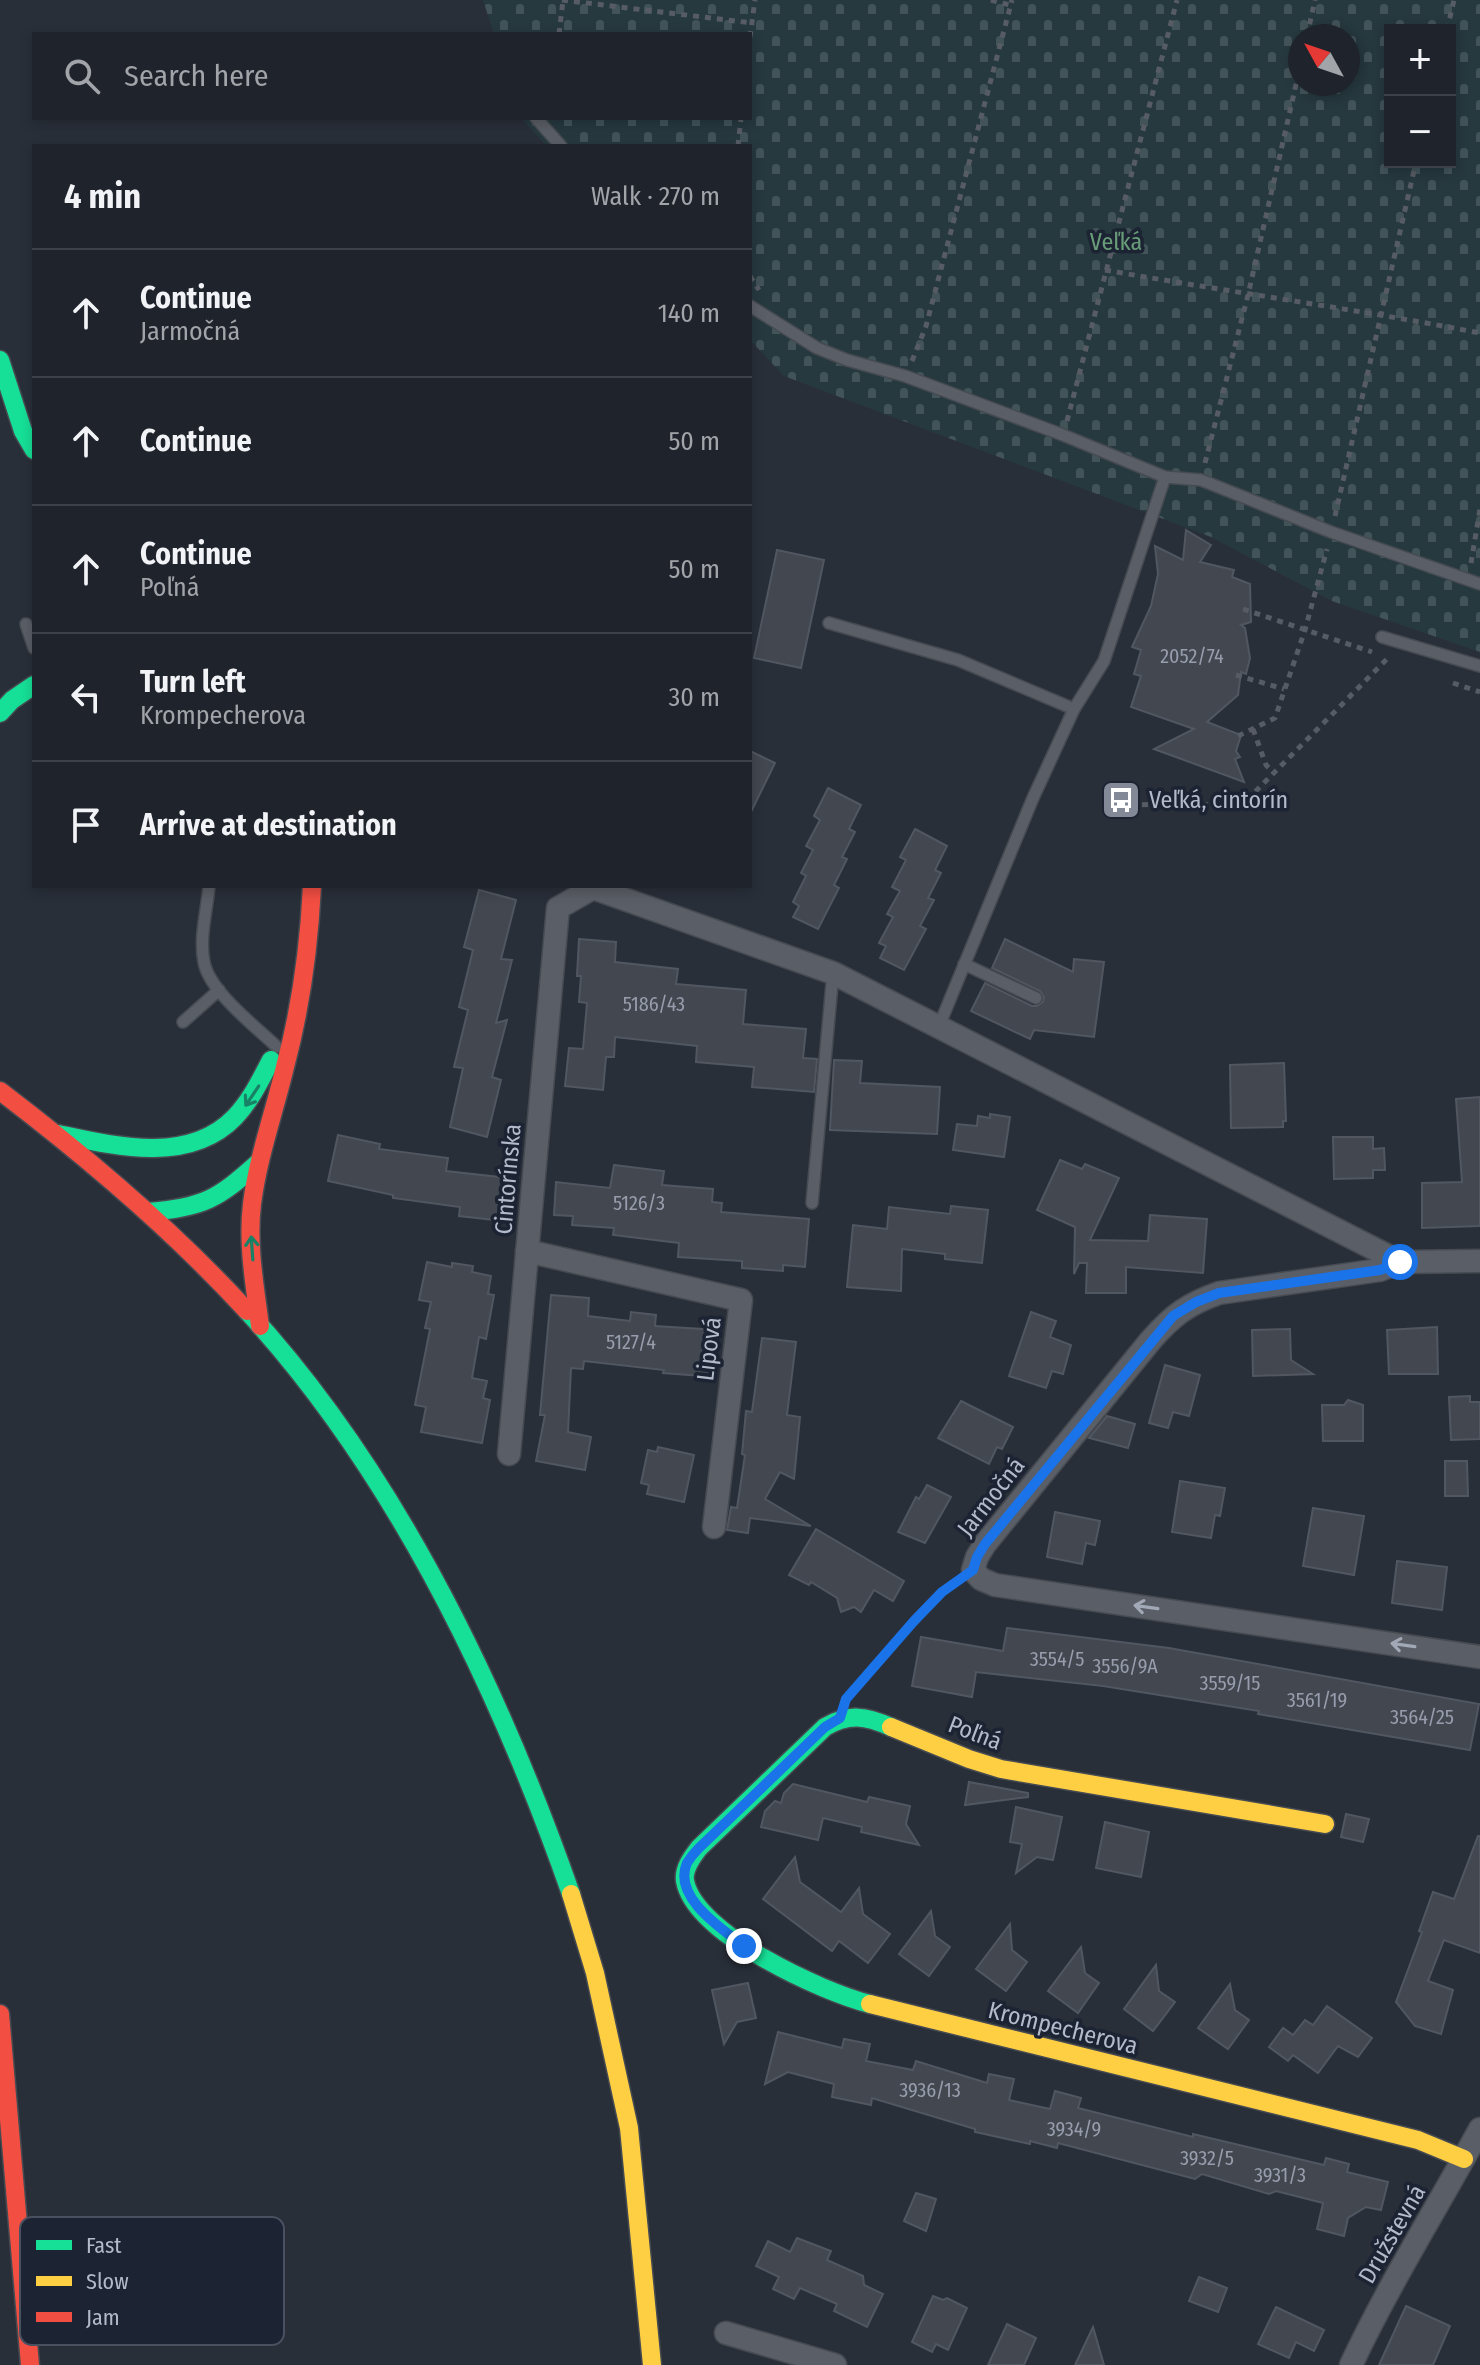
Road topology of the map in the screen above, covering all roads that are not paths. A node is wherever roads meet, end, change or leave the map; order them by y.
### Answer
1 (538, 120) edge
2 (559, 144) edge
3 (752, 307) edge
4 (0, 360) edge
5 (32, 447) edge
6 (1165, 477) junction
7 (1480, 584) edge
8 (829, 623) dead end
9 (26, 624) dead end
10 (1382, 637) dead end
11 (32, 642) edge
12 (1480, 666) edge
13 (32, 686) edge
14 (1074, 709) junction
15 (0, 713) edge
16 (209, 888) edge
17 (297, 888) edge
18 (312, 888) edge
19 (558, 908) joint
20 (964, 964) junction
21 (833, 973) junction
22 (219, 990) junction
23 (1036, 998) dead end
24 (186, 1019) dead end
25 (939, 1026) junction
26 (277, 1047) junction
27 (0, 1091) edge
28 (58, 1134) junction
29 (259, 1162) junction
30 (812, 1203) dead end
31 (147, 1212) junction
32 (527, 1251) junction
33 (1480, 1261) edge
34 (1400, 1262) junction
35 (260, 1326) junction
36 (509, 1454) dead end
37 (714, 1527) dead end
38 (1480, 1657) edge
39 (1325, 1824) dead end
40 (685, 1883) joint
41 (0, 2014) edge
42 (1480, 2129) edge
43 (1464, 2159) junction
44 (20, 2248) edge
45 (726, 2333) dead end
46 (28, 2345) edge
47 (30, 2365) edge
48 (652, 2365) edge
49 (835, 2365) edge
50 (1351, 2365) edge

1 - 2 lane
3 - 6 lane
4 - 5 main road
6 - 7 lane
6 - 14 lane
8 - 14 lane
9 - 11 lane
10 - 12 lane
13 - 15 main road
14 - 20 lane
16 - 22 lane
17 - 26 main road
18 - 29 main road
19 - 21 street, Jarmočná
19 - 32 street, Cintorínska
20 - 23 lane
20 - 25 lane
21 - 25 street, Jarmočná
21 - 30 lane
22 - 24 lane
22 - 26 lane
25 - 34 street, Jarmočná
26 -> 28 main road
27 - 28 main road
28 - 31 main road
29 - 31 main road
35 -> 29 main road
31 - 35 main road
32 - 36 street, Cintorínska
32 - 37 street, Lipová
33 - 34 street, Jarmočná
38 -> 34 street, Jarmočná
35 - 48 main road
39 - 40 main road, Poľná
40 - 43 main road, Krompecherova
41 - 44 main road
42 - 43 street, Družstevná
43 - 50 street, Družstevná
45 - 49 street
46 - 47 main road

